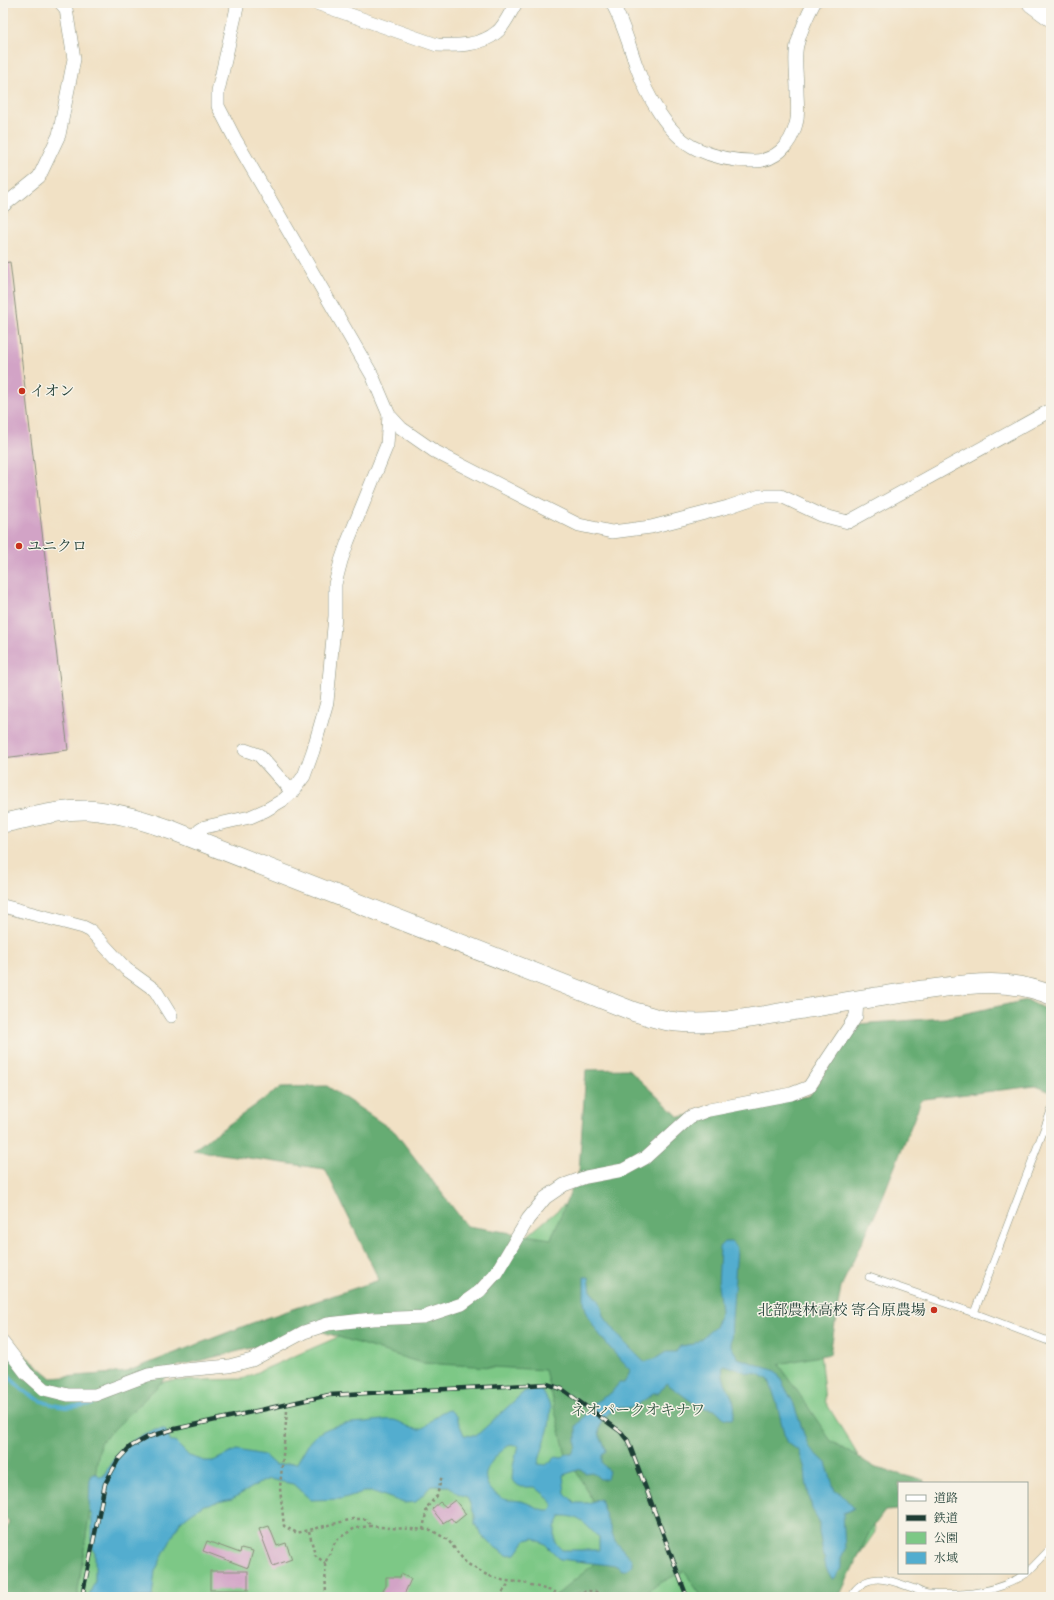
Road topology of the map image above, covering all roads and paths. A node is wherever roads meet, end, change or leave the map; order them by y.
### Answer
1 (61, 3) edge
2 (238, 3) edge
3 (316, 3) edge
4 (516, 3) edge
5 (612, 3) edge
6 (814, 3) edge
7 (1032, 3) edge
8 (1051, 17) edge
9 (3, 206) edge
10 (1051, 410) edge
11 (389, 415) junction
12 (245, 750) dead end
13 (292, 792) junction
14 (3, 823) edge
15 (193, 839) junction
16 (3, 906) edge
17 (1051, 995) edge
18 (857, 1000) junction
19 (171, 1016) dead end
20 (1051, 1111) edge
21 (869, 1277) dead end
22 (974, 1313) junction
23 (1051, 1342) edge
24 (3, 1343) edge
25 (287, 1411) dead end
26 (442, 1475) dead end
27 (371, 1526) junction
28 (309, 1530) junction
29 (423, 1530) junction
30 (1051, 1548) edge
31 (325, 1563) junction
32 (1028, 1572) edge
33 (1025, 1574) edge
34 (509, 1583) junction
35 (326, 1597) edge
36 (499, 1597) edge
37 (606, 1597) edge
38 (850, 1597) edge

1 - 9 street
2 - 11 street
3 - 4 street
5 - 6 street
7 - 8 street
10 - 11 street
11 - 13 street
12 - 13 street
13 - 15 street
14 - 15 street
15 - 18 street
16 - 19 street
17 - 18 street
18 - 24 street
20 - 22 lane
21 - 22 lane
22 - 23 lane
25 - 28 path
26 - 29 path
27 - 28 path
27 - 29 path
27 - 31 path
28 - 31 path
29 - 34 path
30 - 32 lane
31 - 35 path
33 - 38 lane
34 - 36 path
34 - 37 path

